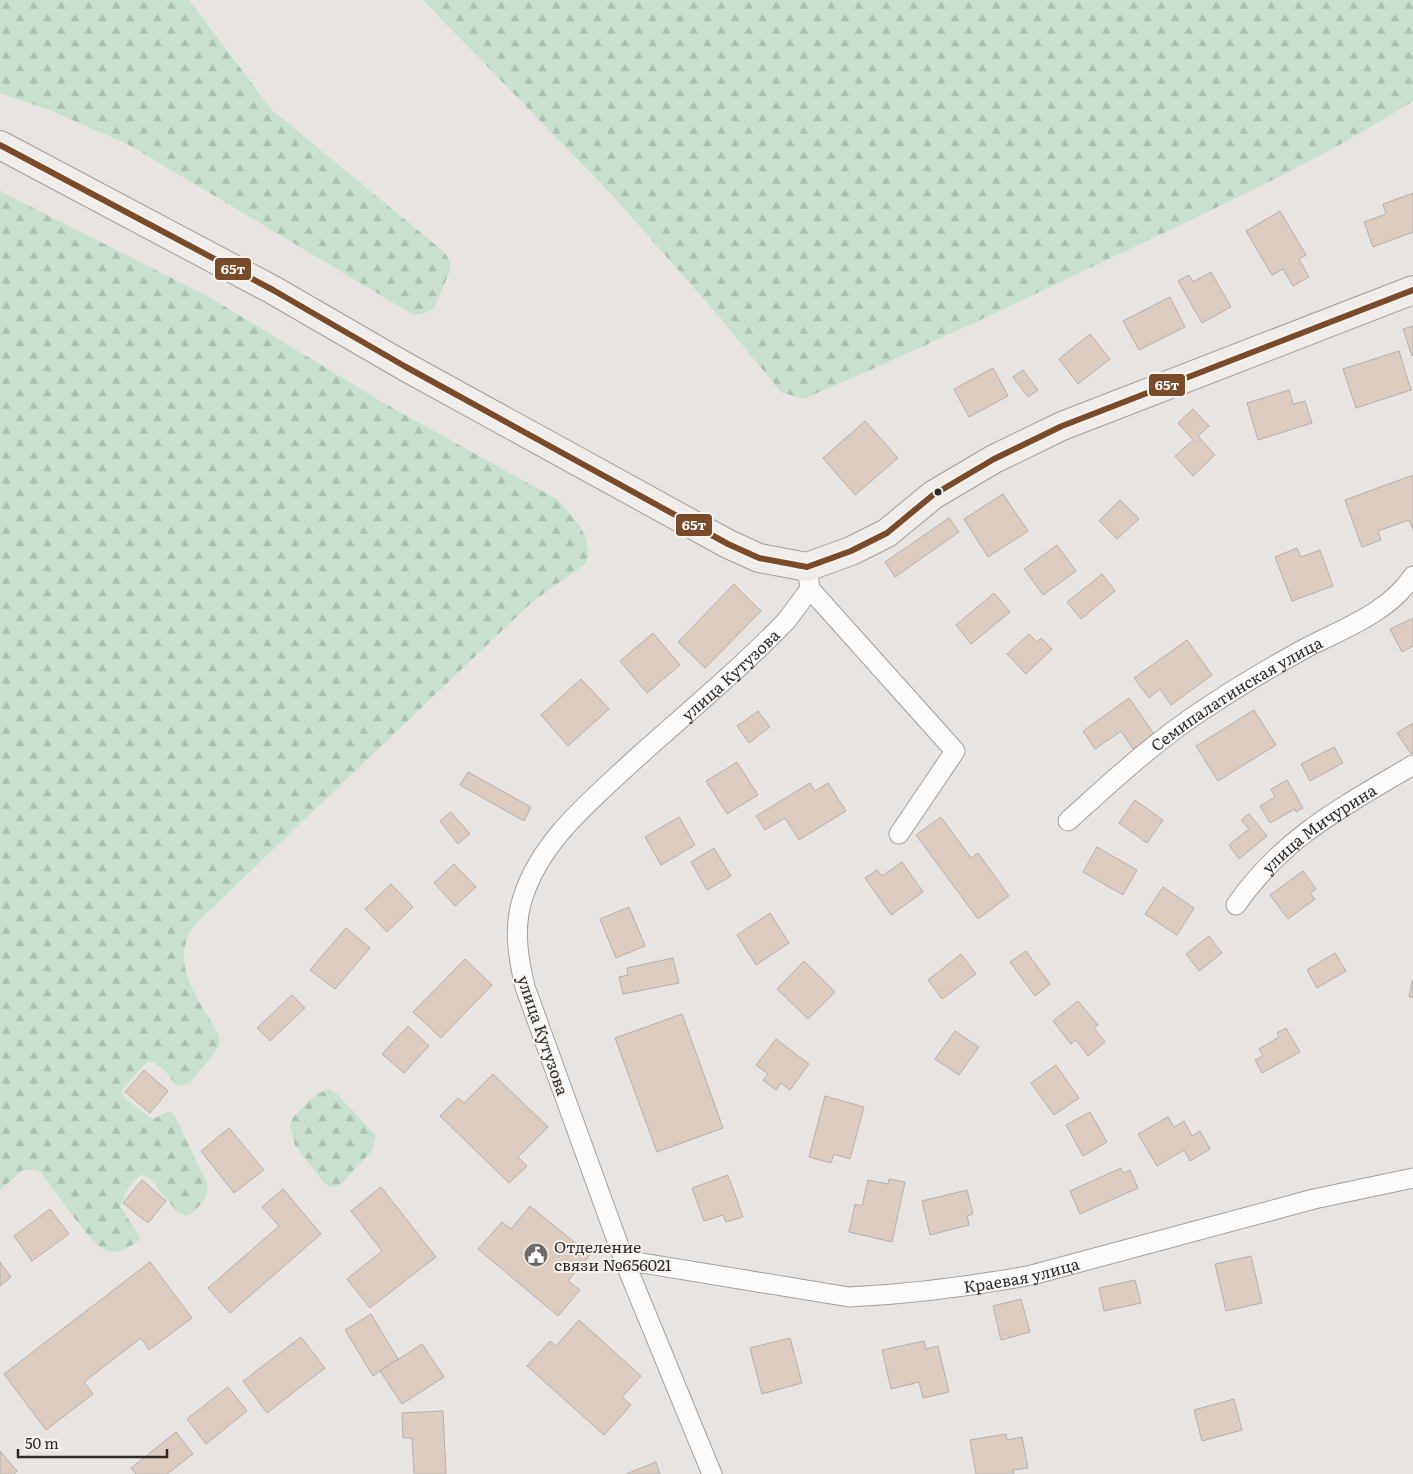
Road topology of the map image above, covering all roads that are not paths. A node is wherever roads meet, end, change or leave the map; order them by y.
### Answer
1 (0, 145) edge
2 (1413, 290) edge
3 (1413, 576) edge
4 (808, 578) junction
5 (1413, 765) edge
6 (1068, 821) dead end
7 (899, 834) dead end
8 (1236, 905) dead end
9 (1413, 1178) edge
10 (624, 1260) junction
11 (712, 1474) edge

1 - 4 main road
2 - 4 main road
3 - 6 street, Семипалатинская улица
4 - 7 street
4 - 10 street, улица Кутузова
5 - 8 street, улица Мичурина
9 - 10 street, Краевая улица
10 - 11 street, улица Кутузова

